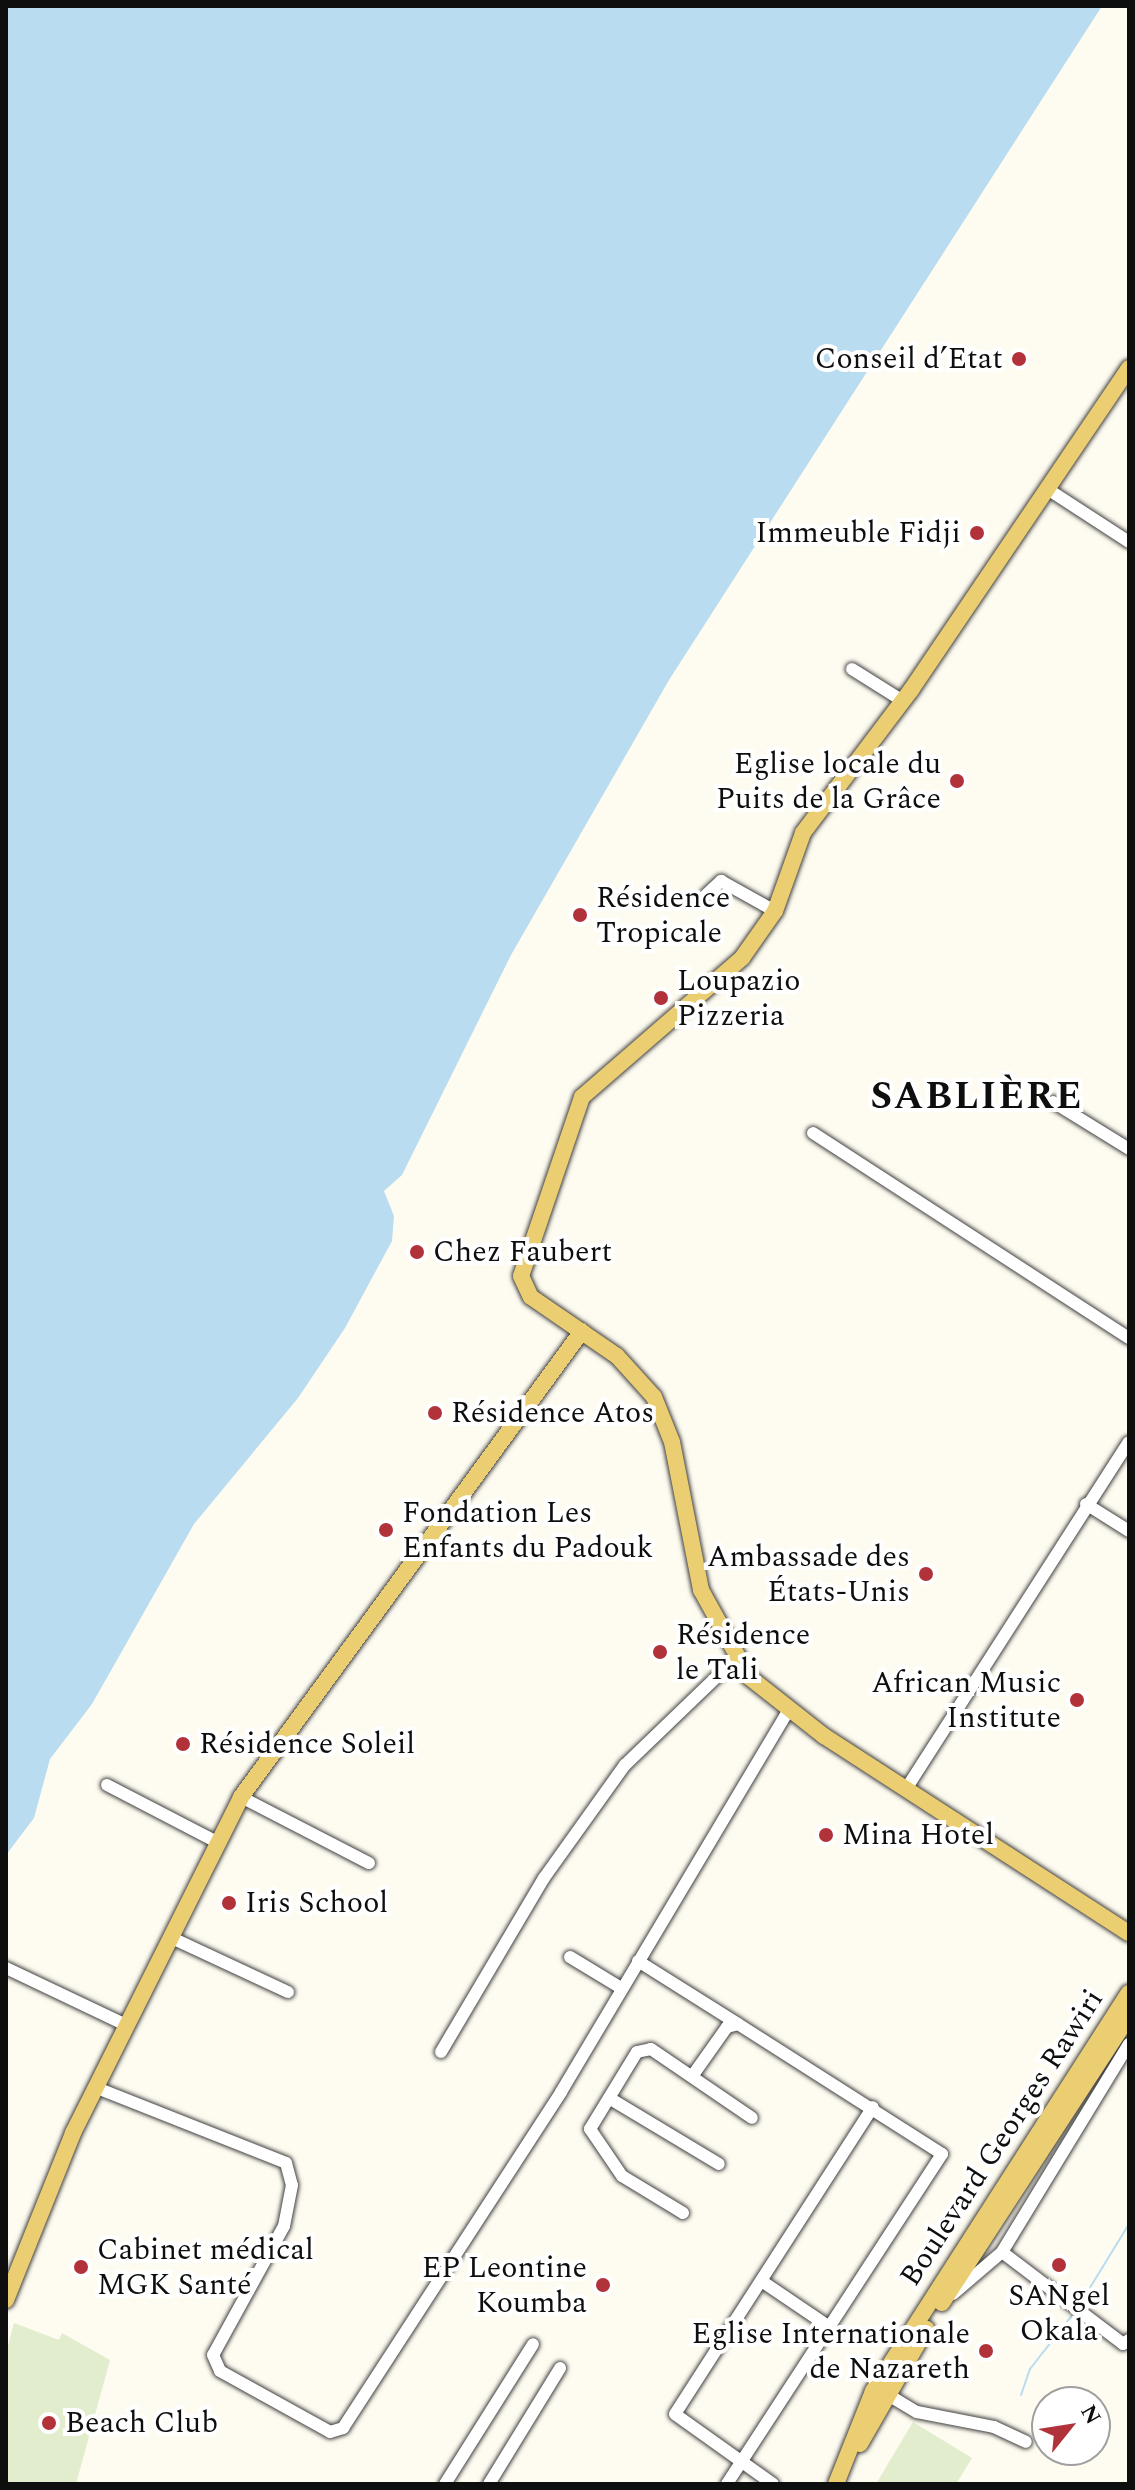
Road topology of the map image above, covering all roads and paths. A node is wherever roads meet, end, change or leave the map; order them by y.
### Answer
1 (1129, 368) edge
2 (1046, 488) junction
3 (1129, 542) edge
4 (852, 669) dead end
5 (903, 701) junction
6 (706, 895) dead end
7 (775, 911) junction
8 (1053, 1102) dead end
9 (813, 1133) dead end
10 (1129, 1149) edge
11 (582, 1331) junction
12 (1129, 1338) edge
13 (1129, 1442) edge
14 (1086, 1504) junction
15 (1129, 1531) edge
16 (736, 1658) junction
17 (788, 1711) junction
18 (107, 1785) dead end
19 (906, 1789) junction
20 (241, 1797) junction
21 (217, 1842) junction
22 (369, 1863) dead end
23 (1129, 1933) edge
24 (172, 1938) junction
25 (570, 1957) dead end
26 (638, 1961) junction
27 (6, 1968) edge
28 (621, 1988) junction
29 (288, 1992) dead end
30 (1129, 1993) edge
31 (1129, 2016) edge
32 (738, 2024) junction
33 (128, 2026) junction
34 (1129, 2044) edge
35 (441, 2052) dead end
36 (693, 2075) junction
37 (97, 2088) junction
38 (609, 2098) junction
39 (873, 2107) junction
40 (752, 2118) dead end
41 (719, 2164) dead end
42 (683, 2213) dead end
43 (1002, 2252) junction
44 (763, 2282) junction
45 (6, 2300) edge
46 (941, 2304) junction
47 (831, 2328) junction
48 (1129, 2340) edge
49 (533, 2344) dead end
50 (560, 2368) dead end
51 (885, 2393) junction
52 (1026, 2442) dead end
53 (743, 2460) junction
54 (445, 2484) edge
55 (489, 2484) edge
56 (727, 2484) edge
57 (773, 2484) edge
58 (836, 2484) edge
59 (848, 2484) edge

1 - 2 main road
2 - 3 street
2 - 5 main road
4 - 5 street
5 - 7 main road
6 - 7 street
7 - 11 main road
8 - 10 street
9 - 12 street
11 - 16 main road
11 - 20 main road
13 - 14 street
14 - 15 street
14 - 19 street
16 - 17 main road
16 - 35 street
17 - 19 main road
17 - 26 street
18 - 21 street
19 - 23 main road
20 - 21 main road
20 - 22 street
21 - 24 main road
24 - 29 street
24 - 33 main road
25 - 28 street
26 - 28 street
26 - 32 street
27 - 33 street
28 - 37 street
30 - 58 main road, Boulevard Georges Rawiri
31 - 46 main road, Boulevard Georges Rawiri
32 - 36 street
32 - 39 street
33 - 37 main road
34 - 43 street
36 - 38 street
36 - 40 street
37 - 45 main road
38 - 41 street
38 - 42 street
39 - 44 street
39 - 47 street
43 - 46 street
43 - 48 street
44 - 47 street
44 - 53 street
46 - 51 main road, Boulevard Georges Rawiri
47 - 53 street
49 - 54 street
50 - 55 street
51 - 52 street
51 - 59 main road, Boulevard Georges Rawiri
53 - 56 street
53 - 57 street

